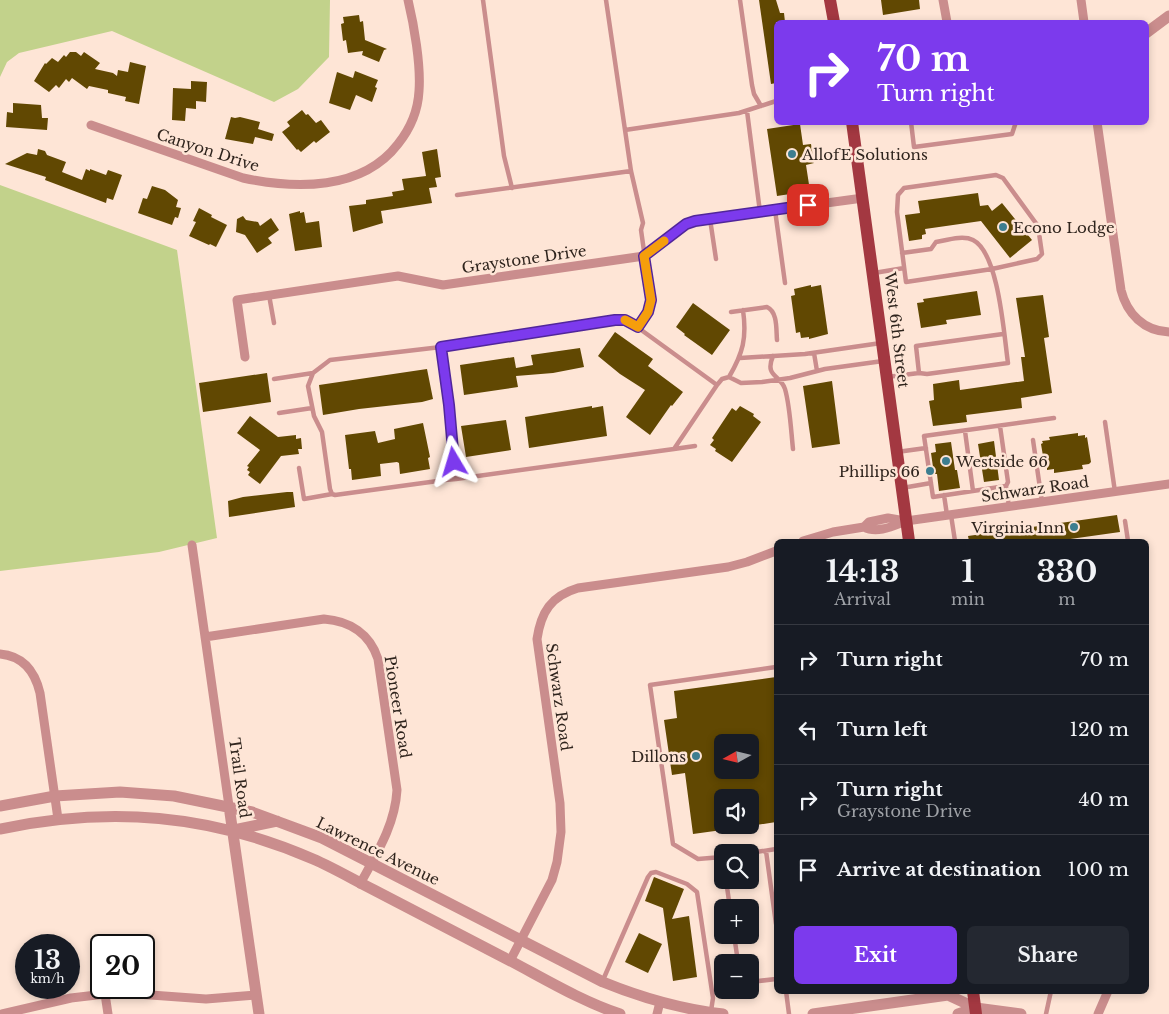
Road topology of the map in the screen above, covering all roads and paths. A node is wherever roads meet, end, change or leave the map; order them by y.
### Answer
1 (408, 0) edge
2 (483, 0) edge
3 (606, 0) edge
4 (740, 0) edge
5 (830, 0) edge
6 (943, 0) edge
7 (1081, 0) edge
8 (1169, 16) edge
9 (834, 20) edge
10 (946, 20) edge
11 (1084, 20) edge
12 (1149, 31) edge
13 (774, 102) edge
14 (761, 106) junction
15 (747, 110) junction
16 (91, 125) dead end
17 (852, 125) edge
18 (911, 125) edge
19 (1015, 125) edge
20 (1098, 125) edge
21 (625, 130) junction
22 (631, 171) junction
23 (512, 188) junction
24 (457, 195) dead end
25 (863, 198) junction
26 (775, 210) junction
27 (760, 212) junction
28 (710, 219) junction
29 (902, 253) junction
30 (644, 256) junction
31 (716, 260) dead end
32 (904, 268) junction
33 (992, 269) junction
34 (874, 273) junction
35 (785, 283) dead end
36 (269, 295) junction
37 (743, 310) junction
38 (731, 312) dead end
39 (274, 323) dead end
40 (638, 327) junction
41 (1169, 332) edge
42 (1003, 334) junction
43 (777, 340) dead end
44 (882, 343) junction
45 (441, 347) junction
46 (814, 353) junction
47 (773, 356) junction
48 (245, 357) dead end
49 (740, 358) junction
50 (885, 361) junction
51 (817, 372) junction
52 (919, 372) junction
53 (313, 373) junction
54 (729, 377) junction
55 (887, 377) junction
56 (274, 379) dead end
57 (778, 380) junction
58 (717, 385) junction
59 (312, 408) junction
60 (279, 413) dead end
61 (1054, 418) dead end
62 (1105, 422) dead end
63 (1000, 426) junction
64 (965, 431) junction
65 (1033, 440) dead end
66 (695, 446) dead end
67 (926, 448) junction
68 (674, 449) junction
69 (793, 449) dead end
70 (896, 452) junction
71 (299, 468) dead end
72 (456, 479) junction
73 (931, 483) junction
74 (1169, 484) edge
75 (1006, 486) junction
76 (901, 488) junction
77 (973, 491) junction
78 (1115, 492) junction
79 (332, 494) junction
80 (944, 495) junction
81 (1042, 502) junction
82 (1009, 506) junction
83 (949, 515) junction
84 (906, 521) junction
85 (1125, 521) dead end
86 (810, 539) edge
87 (909, 539) edge
88 (955, 539) edge
89 (1128, 539) edge
90 (192, 545) dead end
91 (774, 552) edge
92 (205, 637) junction
93 (0, 654) edge
94 (774, 667) edge
95 (55, 796) junction
96 (0, 806) edge
97 (229, 806) junction
98 (58, 818) junction
99 (276, 821) junction
100 (0, 829) edge
101 (233, 831) junction
102 (774, 849) edge
103 (766, 851) junction
104 (759, 852) edge
105 (714, 858) edge
106 (372, 863) junction
107 (360, 884) junction
108 (774, 909) edge
109 (521, 940) junction
110 (510, 961) junction
111 (774, 979) edge
112 (759, 981) edge
113 (603, 982) junction
114 (786, 994) edge
115 (973, 994) edge
116 (1050, 994) edge
117 (1107, 994) edge
118 (256, 995) junction
119 (90, 996) edge
120 (155, 996) edge
121 (106, 999) edge
122 (660, 1002) junction
123 (976, 1011) edge
124 (711, 1013) junction
125 (2, 1014) edge
126 (108, 1014) edge
127 (259, 1014) edge
128 (620, 1014) edge
129 (657, 1014) edge
130 (723, 1014) edge
131 (789, 1014) edge
132 (812, 1014) edge
133 (958, 1014) edge
134 (1021, 1014) edge
135 (1046, 1014) edge
136 (1098, 1014) edge

1 - 16 street, Canyon Drive
2 - 23 lane
3 - 21 lane
4 - 14 lane
5 - 9 main road
6 - 10 street
7 - 11 street
8 - 12 street
13 - 14 lane
14 - 15 lane
15 - 21 lane
15 - 27 lane
17 - 25 main road, West 6th Street
18 - 19 lane
20 - 41 street
21 - 22 lane
22 - 23 lane
22 - 30 lane
23 - 24 lane
25 - 26 street, Graystone Drive
25 - 34 main road, West 6th Street
26 - 27 street, Graystone Drive
26 - 35 lane
27 - 28 street, Graystone Drive
28 - 30 street, Graystone Drive
28 - 31 lane
29 - 32 lane
29 - 33 lane
29 - 33 lane
30 - 36 street, Graystone Drive
30 - 40 lane
32 - 33 lane
32 - 34 lane
33 - 42 lane
34 - 44 main road, West 6th Street
36 - 39 lane
36 - 48 street, Graystone Drive
37 - 38 lane
37 - 43 lane
37 - 49 lane
40 - 45 lane
40 - 58 lane
42 - 52 lane
42 - 52 lane
44 - 46 lane
44 - 50 main road, West 6th Street
45 - 53 lane
45 - 72 lane
46 - 47 lane
46 - 51 lane
47 - 49 lane
47 - 57 lane
49 - 54 lane
50 - 51 lane
50 - 55 main road, West 6th Street
51 - 57 lane
52 - 55 lane
53 - 56 lane
53 - 59 lane
54 - 57 lane
54 - 58 lane
55 - 70 main road, West 6th Street
57 - 69 lane
58 - 68 lane
59 - 60 lane
59 - 79 lane
61 - 63 lane
62 - 78 lane
63 - 64 lane
63 - 75 lane
64 - 67 lane
64 - 77 lane
65 - 81 lane
66 - 68 lane
67 - 70 lane
67 - 73 lane
68 - 72 lane
70 - 76 main road, West 6th Street
71 - 79 lane
72 - 79 lane
73 - 76 lane
73 - 80 lane
74 - 78 street, Schwarz Road
75 - 77 lane
75 - 82 lane
76 - 84 main road, West 6th Street
77 - 80 lane
78 - 81 street, Schwarz Road
80 - 83 lane
81 - 82 street, Schwarz Road
82 - 83 street, Schwarz Road
83 - 84 street, Schwarz Road
83 - 88 lane
84 - 86 street, Schwarz Road
84 - 87 main road, West 6th Street
85 - 89 lane
90 - 92 street, Trail Road
91 - 109 street, Schwarz Road
92 - 97 street, Trail Road
92 - 106 street, Pioneer Road
93 - 95 street
94 - 105 lane
95 - 96 street, Lawrence Avenue
95 - 97 street, Lawrence Avenue
95 - 98 street
97 - 99 street, Lawrence Avenue
97 - 101 street, Trail Road
98 - 100 street
98 - 101 street
99 - 101 street
99 - 106 street, Lawrence Avenue
101 - 107 street
101 - 118 street, Trail Road
102 - 103 lane
103 - 104 lane
103 - 108 lane
106 - 107 street, Pioneer Road
106 - 109 street, Lawrence Avenue
107 - 110 street
109 - 110 street, Schwarz Road
109 - 113 street, Lawrence Avenue
110 - 128 street
111 - 112 lane
113 - 122 street, Lawrence Avenue
113 - 124 lane
114 - 131 lane
115 - 123 main road
116 - 135 lane
117 - 136 street
118 - 120 street
118 - 127 street, Trail Road
119 - 125 street
121 - 126 street
122 - 124 street, Lawrence Avenue
122 - 129 street
123 - 132 street
123 - 133 street
123 - 134 street
124 - 130 street, Lawrence Avenue

